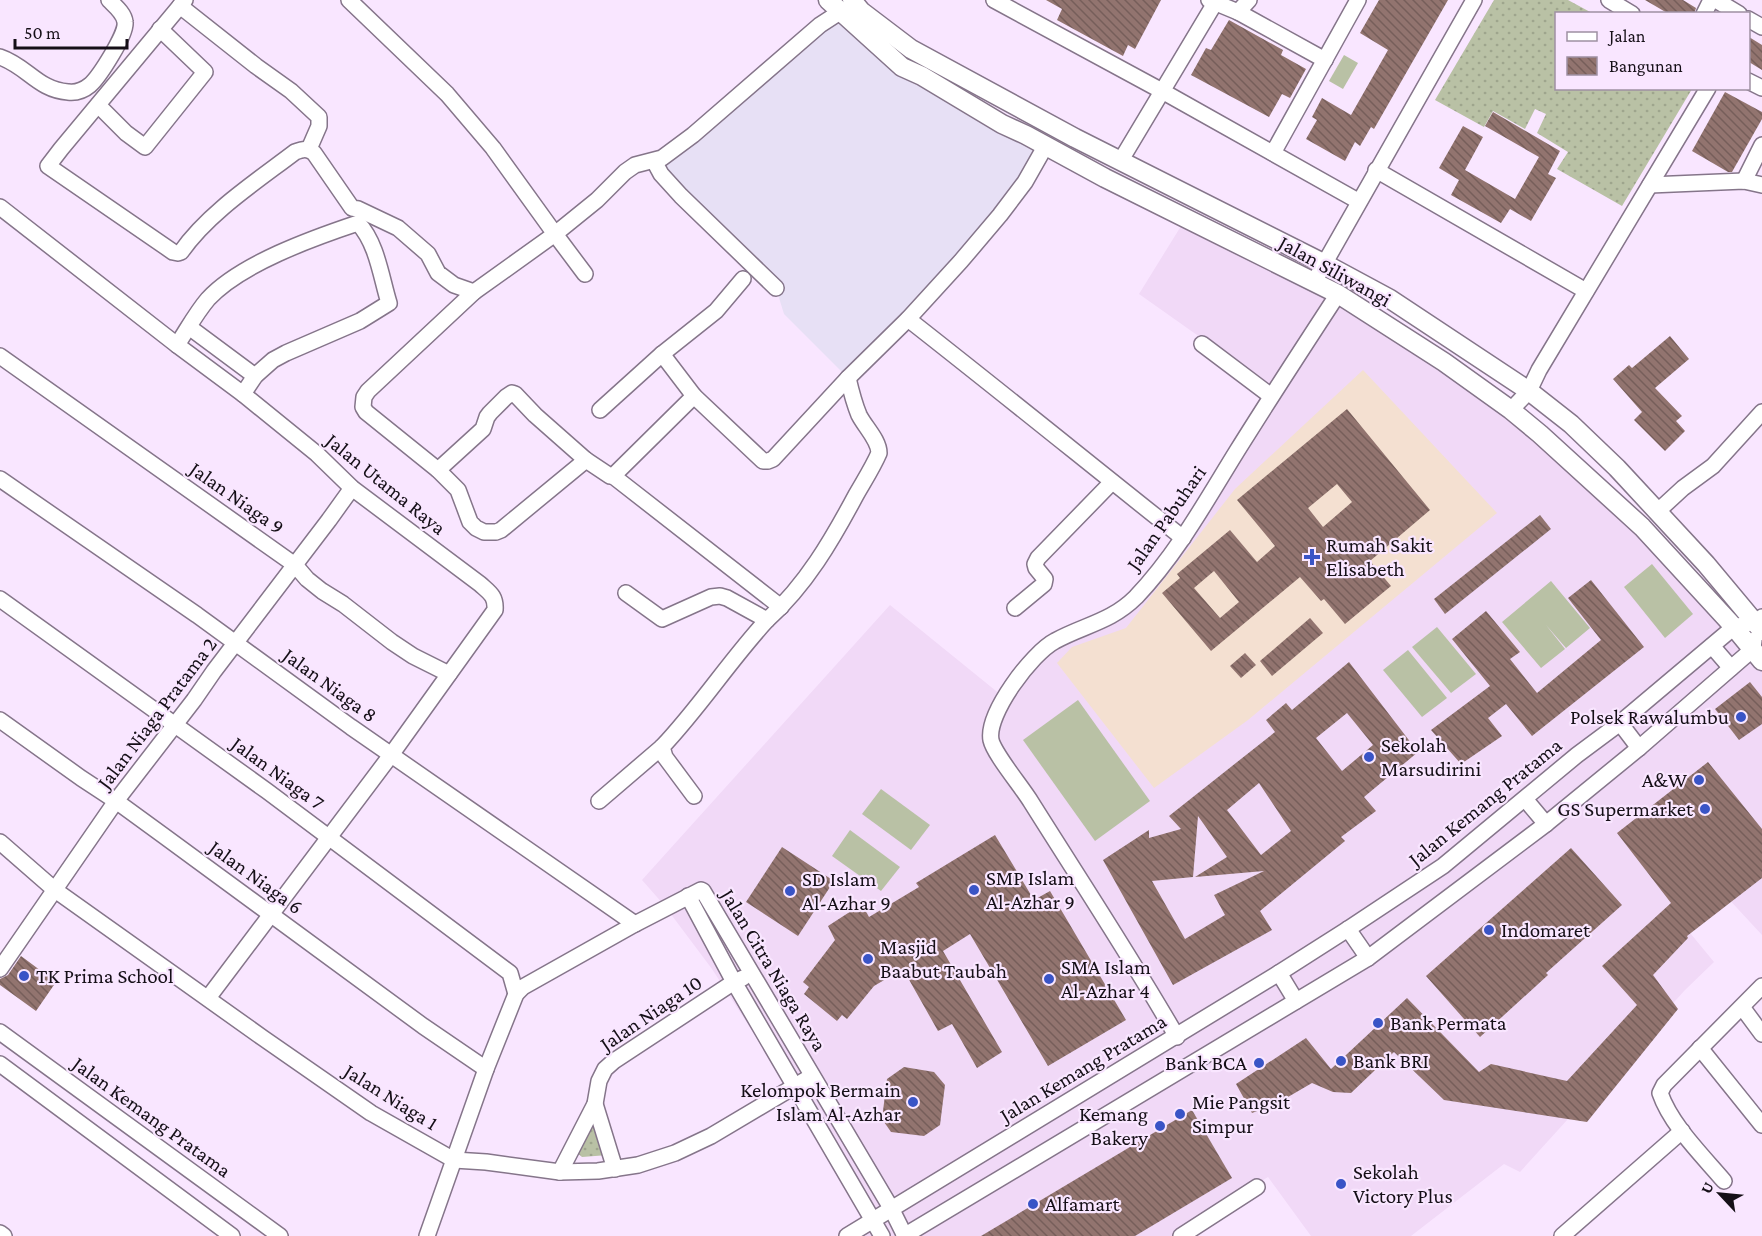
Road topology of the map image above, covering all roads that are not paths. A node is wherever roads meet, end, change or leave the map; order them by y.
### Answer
1 (109, 0) edge
2 (349, 0) edge
3 (994, 0) edge
4 (1358, 0) edge
5 (1474, 0) edge
6 (1609, 0) edge
7 (1713, 0) edge
8 (1212, 2) edge
9 (182, 3) edge
10 (840, 4) edge
11 (1244, 6) edge
12 (1629, 12) edge
13 (1734, 12) edge
14 (160, 29) junction
15 (0, 57) edge
16 (1325, 60) junction
17 (1707, 90) edge
18 (1162, 91) junction
19 (98, 105) junction
20 (1046, 145) junction
21 (1762, 145) edge
22 (309, 149) junction
23 (1273, 153) junction
24 (1121, 160) junction
25 (654, 161) junction
26 (1376, 170) junction
27 (1744, 181) junction
28 (1650, 185) junction
29 (1762, 185) edge
30 (1358, 201) junction
31 (0, 207) edge
32 (555, 234) junction
33 (1325, 264) junction
34 (585, 274) dead end
35 (743, 279) dead end
36 (1314, 282) junction
37 (776, 288) dead end
38 (1586, 291) junction
39 (474, 292) junction
40 (1338, 294) junction
41 (908, 319) junction
42 (189, 327) junction
43 (1202, 344) dead end
44 (177, 345) junction
45 (662, 354) junction
46 (0, 356) edge
47 (255, 376) junction
48 (848, 378) junction
49 (1529, 391) junction
50 (243, 394) junction
51 (694, 396) junction
52 (1271, 396) junction
53 (600, 410) dead end
54 (1511, 410) junction
55 (1762, 412) edge
56 (586, 460) junction
57 (438, 470) junction
58 (613, 476) junction
59 (0, 479) edge
60 (1112, 483) junction
61 (352, 488) junction
62 (1658, 511) junction
63 (1183, 538) junction
64 (295, 565) junction
65 (626, 593) dead end
66 (0, 599) edge
67 (781, 607) junction
68 (1015, 608) dead end
69 (767, 620) junction
70 (1760, 623) edge
71 (1734, 627) junction
72 (236, 642) junction
73 (1712, 646) junction
74 (1758, 655) edge
75 (1731, 669) junction
76 (449, 675) junction
77 (0, 720) edge
78 (1620, 723) junction
79 (175, 724) junction
80 (662, 747) junction
81 (1639, 748) junction
82 (391, 755) junction
83 (694, 796) dead end
84 (1525, 799) junction
85 (116, 801) junction
86 (599, 801) dead end
87 (1546, 824) junction
88 (330, 838) junction
89 (0, 842) edge
90 (55, 890) junction
91 (688, 896) junction
92 (271, 914) junction
93 (635, 924) junction
94 (1348, 929) junction
95 (1368, 957) junction
96 (0, 969) edge
97 (1279, 973) junction
98 (752, 974) junction
99 (734, 982) junction
100 (1762, 986) edge
101 (516, 994) junction
102 (208, 998) junction
103 (1296, 1001) junction
104 (1742, 1007) junction
105 (0, 1032) edge
106 (1762, 1034) edge
107 (1177, 1036) junction
108 (1700, 1048) junction
109 (0, 1064) edge
110 (486, 1069) junction
111 (812, 1076) junction
112 (795, 1088) junction
113 (595, 1104) junction
114 (1762, 1125) edge
115 (1682, 1131) junction
116 (454, 1160) junction
117 (615, 1169) junction
118 (560, 1172) junction
119 (1724, 1181) dead end
120 (1257, 1187) dead end
121 (891, 1208) junction
122 (874, 1219) junction
123 (0, 1233) edge
124 (4, 1236) edge
125 (232, 1236) edge
126 (280, 1236) edge
127 (427, 1236) edge
128 (847, 1236) edge
129 (882, 1236) edge
130 (904, 1236) edge
131 (1181, 1236) edge
132 (1562, 1236) edge

1 - 15 street
2 - 32 street
3 - 18 street
4 - 16 street
5 - 26 street
6 - 12 street
7 - 13 street
8 - 11 street
8 - 18 street
9 - 14 street
9 - 22 street
10 - 20 main road, Jalan Siliwangi
10 - 24 main road, Jalan Siliwangi
10 - 25 street
11 - 16 street
14 - 19 street
14 - 19 street
16 - 23 street
17 - 28 street
18 - 23 street
18 - 24 street
19 - 22 street
20 - 36 main road, Jalan Siliwangi
20 - 41 street
21 - 27 street
22 - 39 street
23 - 30 street
24 - 33 main road, Jalan Siliwangi
25 - 32 street
25 - 37 street
26 - 30 street
26 - 38 street
27 - 28 street
27 - 29 street
28 - 38 street
30 - 33 street
31 - 44 street, Jalan Utama Raya
32 - 34 street
32 - 39 street
33 - 36 street
33 - 49 main road, Jalan Siliwangi
35 - 45 street
36 - 40 main road, Jalan Siliwangi
38 - 49 street
39 - 57 street
40 - 52 street, Jalan Pabuhari
40 - 54 main road, Jalan Siliwangi
41 - 48 street
41 - 60 street
42 - 44 street
42 - 47 street
42 - 47 street
43 - 52 street
44 - 50 street, Jalan Utama Raya
45 - 51 street
45 - 53 street
46 - 64 street, Jalan Niaga 9
47 - 50 street
48 - 51 street
48 - 67 street
49 - 54 street
49 - 62 main road, Jalan Siliwangi
50 - 61 street, Jalan Utama Raya
51 - 58 street
52 - 63 street, Jalan Pabuhari
54 - 71 main road, Jalan Siliwangi
55 - 62 street
56 - 57 street
56 - 57 street
56 - 58 street
58 - 67 street
59 - 72 street, Jalan Niaga 8
60 - 63 street
60 - 68 street
61 - 64 street, Jalan Niaga Pratama 2
61 - 76 street, Jalan Utama Raya
62 - 70 main road, Jalan Siliwangi
63 - 107 street, Jalan Pabuhari
64 - 72 street, Jalan Niaga Pratama 2
64 - 76 street, Jalan Niaga 9
65 - 69 street
66 - 79 street, Jalan Niaga 7
67 - 69 street
69 - 80 street
70 - 71 street, Jalan Kemang Pratama
70 - 74 street
71 - 73 street, Jalan Kemang Pratama
71 - 74 main road, Jalan Siliwangi
72 - 79 street, Jalan Niaga Pratama 2
72 - 82 street, Jalan Niaga 8
73 - 75 street
73 - 78 street, Jalan Kemang Pratama
74 - 75 street
75 - 81 street
76 - 82 street
77 - 85 street, Jalan Niaga 6
78 - 81 street
78 - 84 street, Jalan Kemang Pratama
79 - 85 street, Jalan Niaga Pratama 2
79 - 88 street, Jalan Niaga 7
80 - 83 street
80 - 86 street
81 - 87 street
82 - 88 street
82 - 93 street, Jalan Niaga 8
84 - 87 street
84 - 94 street, Jalan Kemang Pratama
85 - 90 street, Jalan Niaga Pratama 2
85 - 92 street, Jalan Niaga 6
87 - 95 street
88 - 92 street
88 - 101 street, Jalan Niaga 7
89 - 90 street, Jalan Niaga 1
90 - 96 street, Jalan Niaga Pratama 2
90 - 102 street, Jalan Niaga 1
91 - 93 street
91 - 98 street, Jalan Citra Niaga Raya
91 - 99 street, Jalan Citra Niaga Raya
92 - 102 street
92 - 110 street, Jalan Niaga 6
93 - 101 street
94 - 95 street
94 - 97 street, Jalan Kemang Pratama
95 - 103 street
97 - 103 street
97 - 107 street, Jalan Kemang Pratama
98 - 99 street, Jalan Niaga 10
98 - 111 street, Jalan Citra Niaga Raya
99 - 112 street, Jalan Citra Niaga Raya
99 - 113 street, Jalan Niaga 10
100 - 104 street
101 - 110 street
102 - 116 street, Jalan Niaga 1
103 - 130 street
104 - 106 street
104 - 108 street
105 - 126 street, Jalan Kemang Pratama
107 - 121 street, Jalan Kemang Pratama
108 - 114 street
108 - 115 street
109 - 125 street
110 - 116 street
111 - 112 street, Jalan Niaga 1
111 - 121 street, Jalan Citra Niaga Raya
112 - 117 street, Jalan Niaga 1
112 - 122 street, Jalan Citra Niaga Raya
113 - 117 street
113 - 118 street, Jalan Niaga 10
115 - 119 street
115 - 132 street
116 - 118 street, Jalan Niaga 1
116 - 127 street
117 - 118 street, Jalan Niaga 1
120 - 131 street
121 - 122 street, Jalan Kemang Pratama
121 - 130 street, Jalan Citra Niaga Raya
122 - 128 street, Jalan Kemang Pratama
122 - 129 street, Jalan Citra Niaga Raya
123 - 124 street

